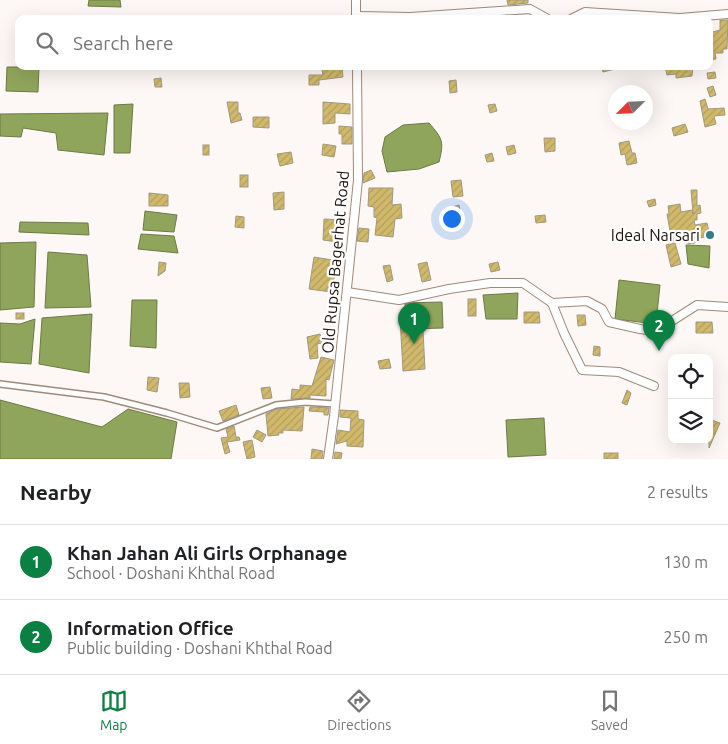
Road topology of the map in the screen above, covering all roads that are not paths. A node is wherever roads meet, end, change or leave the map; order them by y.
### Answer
1 (356, 0) edge
2 (728, 14) edge
3 (357, 15) edge
4 (440, 15) edge
5 (541, 15) edge
6 (579, 15) edge
7 (632, 15) edge
8 (713, 15) edge
9 (357, 70) edge
10 (347, 292) junction
11 (552, 303) junction
12 (728, 307) edge
13 (0, 384) edge
14 (654, 386) dead end
15 (335, 404) junction
16 (328, 459) edge

1 - 3 street
2 - 8 street
4 - 5 street
6 - 7 street
9 - 10 street, Old Rupsa Bagerhat Road
10 - 11 street
10 - 15 street, Old Rupsa Bagerhat Road
11 - 12 street
11 - 14 street
13 - 15 street
15 - 16 street, Old Rupsa Bagerhat Road

